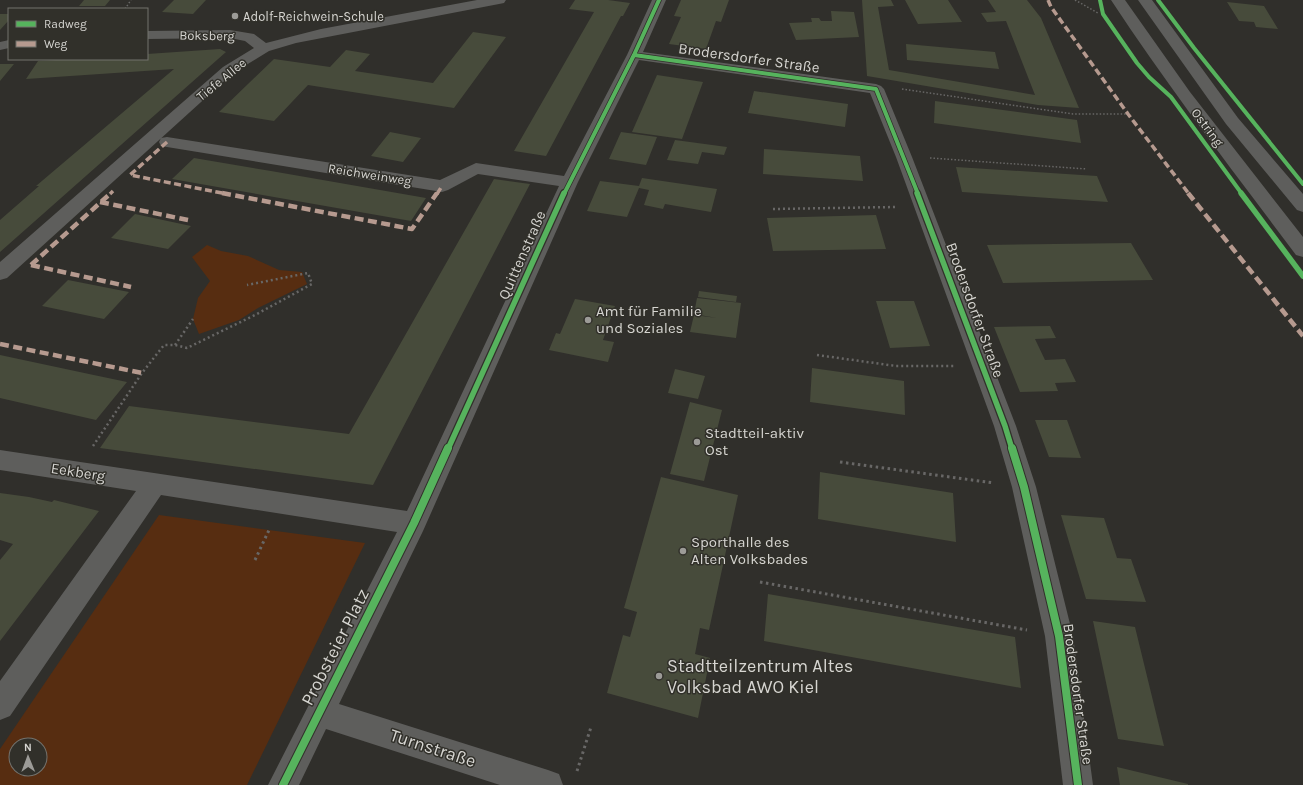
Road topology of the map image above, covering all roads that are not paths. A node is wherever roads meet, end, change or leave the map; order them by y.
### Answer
1 (499, 0) edge
2 (659, 0) edge
3 (1118, 0) edge
4 (1145, 0) edge
5 (148, 35) edge
6 (264, 48) junction
7 (634, 55) junction
8 (167, 142) dead end
9 (569, 182) junction
10 (1303, 206) edge
11 (1303, 250) edge
12 (0, 273) edge
13 (0, 460) edge
14 (155, 484) junction
15 (414, 523) junction
16 (0, 706) edge
17 (319, 712) junction
18 (283, 785) edge
19 (548, 785) edge
20 (1078, 785) edge

1 - 6 street, Tiefe Allee
2 - 7 street, Quittenstraße
3 - 11 street, Ostring
4 - 10 street, Ostring
5 - 6 street, Boksberg
6 - 12 street, Tiefe Allee
7 - 9 street, Quittenstraße
7 - 20 street, Brodersdorfer Straße
8 - 9 street, Reichweinweg
9 - 15 street, Quittenstraße
13 - 14 street, Eekberg
14 - 15 street
14 - 16 street
15 - 17 street, Probsteier Platz
17 - 18 street, Probsteier Platz
17 - 19 street, Turnstraße

